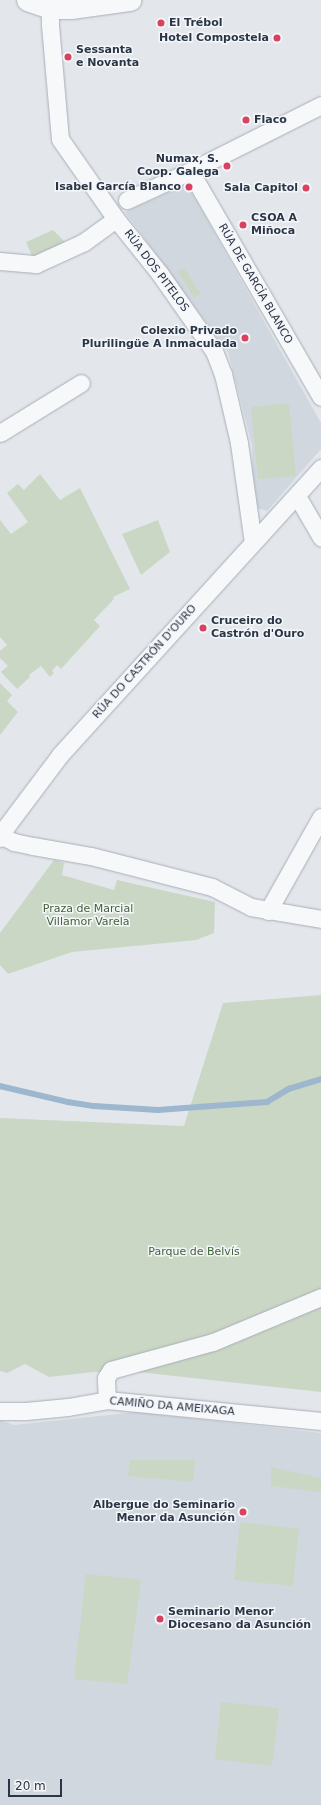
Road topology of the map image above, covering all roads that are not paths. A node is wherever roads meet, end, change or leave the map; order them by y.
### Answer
1 (27, 0) edge
2 (130, 0) edge
3 (50, 8) junction
4 (321, 105) edge
5 (190, 171) junction
6 (127, 200) dead end
7 (116, 219) junction
8 (0, 260) edge
9 (81, 383) dead end
10 (321, 397) edge
11 (0, 433) edge
12 (321, 468) edge
13 (297, 496) junction
14 (321, 537) edge
15 (253, 542) junction
16 (321, 818) edge
17 (0, 835) edge
18 (268, 911) junction
19 (321, 919) edge
20 (321, 1297) edge
21 (107, 1400) junction
22 (0, 1411) edge
23 (321, 1421) edge

1 - 3 street
2 - 3 street
3 - 7 street, RÚA DOS PITELOS
4 - 5 street
5 - 6 street
5 - 10 street, RÚA DE GARCÍA BLANCO
7 - 8 street
7 - 15 street, RÚA DOS PITELOS
9 - 11 street
12 - 13 street, RÚA DO CASTRÓN D'OURO
13 - 14 street
13 - 15 street, RÚA DO CASTRÓN D'OURO
15 - 17 street, RÚA DO CASTRÓN D'OURO
16 - 18 street
17 - 18 street
18 - 19 street
20 - 21 street
21 - 22 street, CAMIÑO DA AMEIXAGA
21 - 23 street, CAMIÑO DA AMEIXAGA

